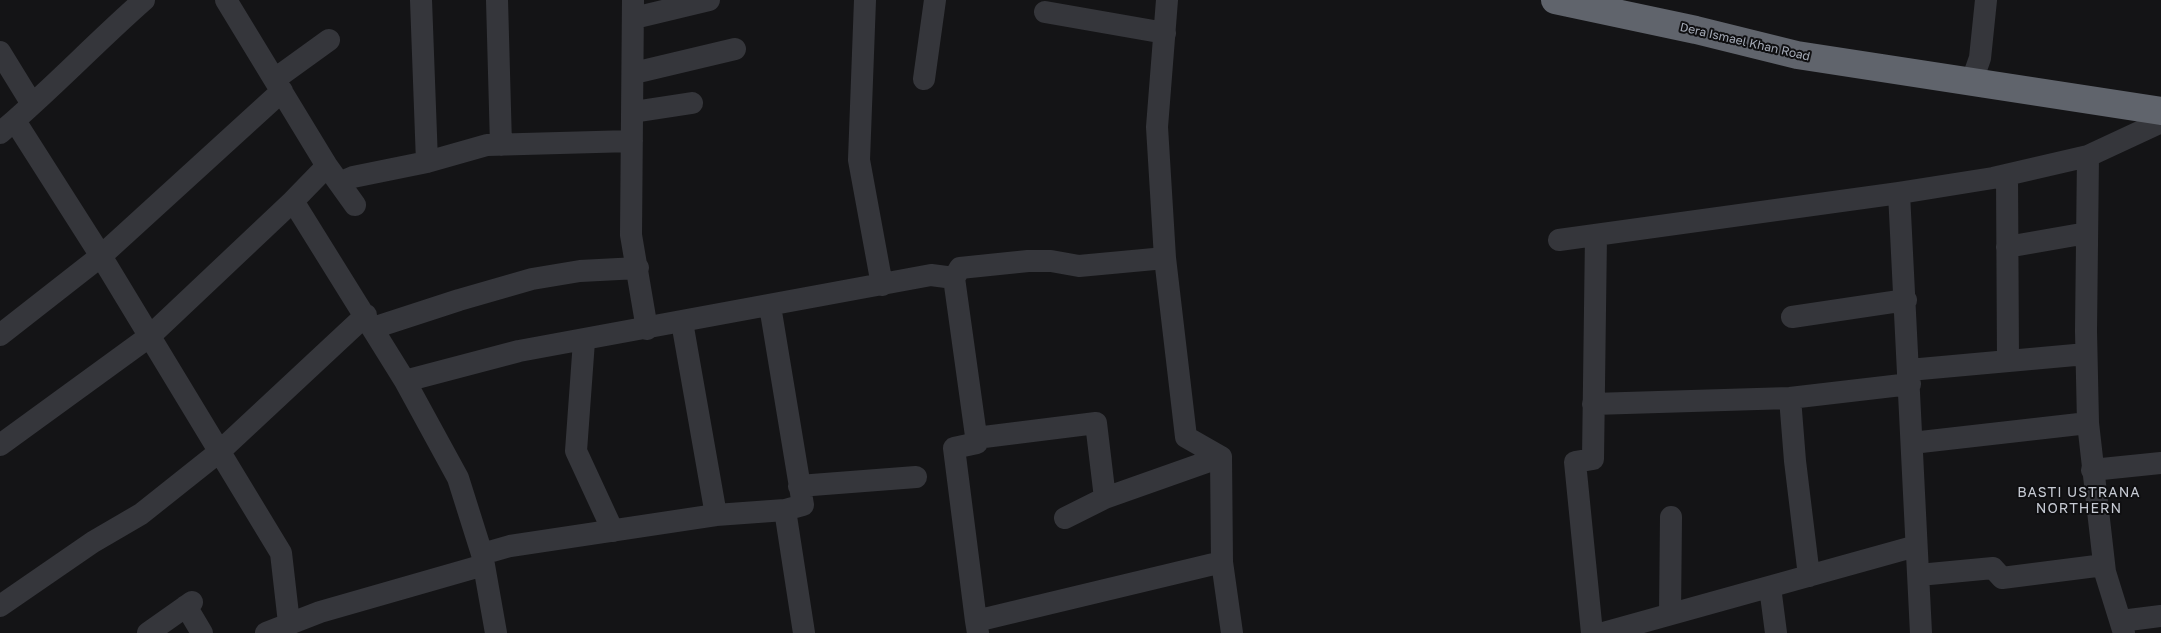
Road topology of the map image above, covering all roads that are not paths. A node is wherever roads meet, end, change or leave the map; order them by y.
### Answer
1 (226, 0) edge
2 (421, 0) edge
3 (497, 0) edge
4 (709, 0) edge
5 (866, 0) edge
6 (935, 0) edge
7 (1167, 0) edge
8 (1555, 0) edge
9 (1634, 0) edge
10 (1986, 0) edge
11 (131, 5) edge
12 (634, 9) edge
13 (1045, 12) dead end
14 (1165, 33) junction
15 (329, 40) dead end
16 (735, 49) dead end
17 (0, 52) edge
18 (634, 73) junction
19 (924, 79) dead end
20 (1985, 80) junction
21 (279, 85) junction
22 (692, 103) dead end
23 (32, 104) junction
24 (2161, 110) edge
25 (633, 112) junction
26 (2161, 122) edge
27 (7, 127) edge
28 (632, 141) junction
29 (501, 145) junction
30 (2088, 156) junction
31 (427, 162) junction
32 (333, 175) junction
33 (2007, 175) junction
34 (1899, 193) junction
35 (293, 201) junction
36 (355, 205) dead end
37 (2087, 233) junction
38 (1596, 235) junction
39 (1560, 240) dead end
40 (2007, 247) junction
41 (101, 256) junction
42 (1164, 258) junction
43 (638, 268) junction
44 (954, 278) junction
45 (882, 285) junction
46 (1906, 300) junction
47 (770, 306) junction
48 (1792, 317) dead end
49 (370, 322) junction
50 (682, 322) junction
51 (647, 328) junction
52 (0, 335) edge
53 (150, 336) junction
54 (584, 341) junction
55 (2086, 354) junction
56 (2008, 361) junction
57 (1909, 377) junction
58 (405, 381) junction
59 (1790, 398) junction
60 (1593, 404) junction
61 (2088, 422) junction
62 (976, 438) junction
63 (1912, 444) junction
64 (0, 445) edge
65 (219, 452) junction
66 (1221, 457) junction
67 (2161, 463) edge
68 (2092, 470) junction
69 (916, 477) dead end
70 (799, 486) junction
71 (1104, 498) junction
72 (785, 510) junction
73 (716, 515) junction
74 (1671, 516) dead end
75 (1065, 518) dead end
76 (613, 531) junction
77 (1916, 546) junction
78 (483, 560) junction
79 (1222, 562) junction
80 (2104, 565) junction
81 (1918, 575) junction
82 (1809, 576) junction
83 (1770, 587) junction
84 (0, 606) edge
85 (1670, 614) junction
86 (2161, 616) edge
87 (289, 623) junction
88 (977, 627) edge
89 (2123, 627) edge
90 (148, 633) edge
91 (202, 633) edge
92 (266, 633) edge
93 (496, 633) edge
94 (804, 633) edge
95 (1232, 633) edge
96 (1603, 633) edge
97 (1776, 633) edge
98 (1921, 633) edge

1 - 21 street
2 - 31 street
3 - 29 street
4 - 12 street
5 - 45 street
6 - 19 street
7 - 14 street
8 - 20 highway, Dera Ismael Khan Road
9 - 20 highway, Dera Ismael Khan Road
10 - 20 street
11 - 23 street
12 - 18 street
13 - 14 street
14 - 42 street
15 - 21 street
16 - 18 street
17 - 23 street
18 - 25 street
20 - 24 highway, Dera Ismael Khan Road
21 - 32 street
21 - 41 street
22 - 25 street
23 - 27 street
25 - 28 street
26 - 30 street
27 - 41 street
28 - 29 street
28 - 43 street
29 - 31 street
30 - 33 street
30 - 37 street
31 - 32 street
32 - 35 street
32 - 36 street
33 - 34 street
33 - 40 street
34 - 38 street
34 - 46 street
35 - 49 street
35 - 53 street
37 - 40 street
37 - 55 street
38 - 39 street
38 - 60 street
40 - 56 street
41 - 52 street
41 - 53 street
42 - 44 street
42 - 66 street
43 - 49 street
43 - 51 street
44 - 45 street
44 - 62 street
45 - 47 street
46 - 48 street
46 - 57 street
47 - 50 street
47 - 70 street
49 - 58 street
49 - 65 street
50 - 51 street
50 - 73 street
51 - 54 street
53 - 64 street
53 - 65 street
54 - 58 street
54 - 76 street
55 - 56 street
55 - 61 street
56 - 57 street
57 - 59 street
57 - 63 street
58 - 78 street
59 - 60 street
59 - 82 street
60 - 96 street
61 - 63 street
61 - 68 street
62 - 71 street
62 - 88 street
63 - 77 street
65 - 84 street
65 - 87 street
66 - 71 street
66 - 79 street
67 - 68 street
68 - 80 street
69 - 70 street
70 - 72 street
71 - 75 street
72 - 73 street
72 - 94 street
73 - 76 street
74 - 85 street
76 - 78 street
77 - 81 street
77 - 82 street
78 - 87 street
78 - 93 street
79 - 88 street
79 - 95 street
80 - 81 street
80 - 89 street
81 - 98 street
82 - 83 street
83 - 85 street
83 - 97 street
85 - 96 street
86 - 89 street
87 - 92 street
90 - 91 street

